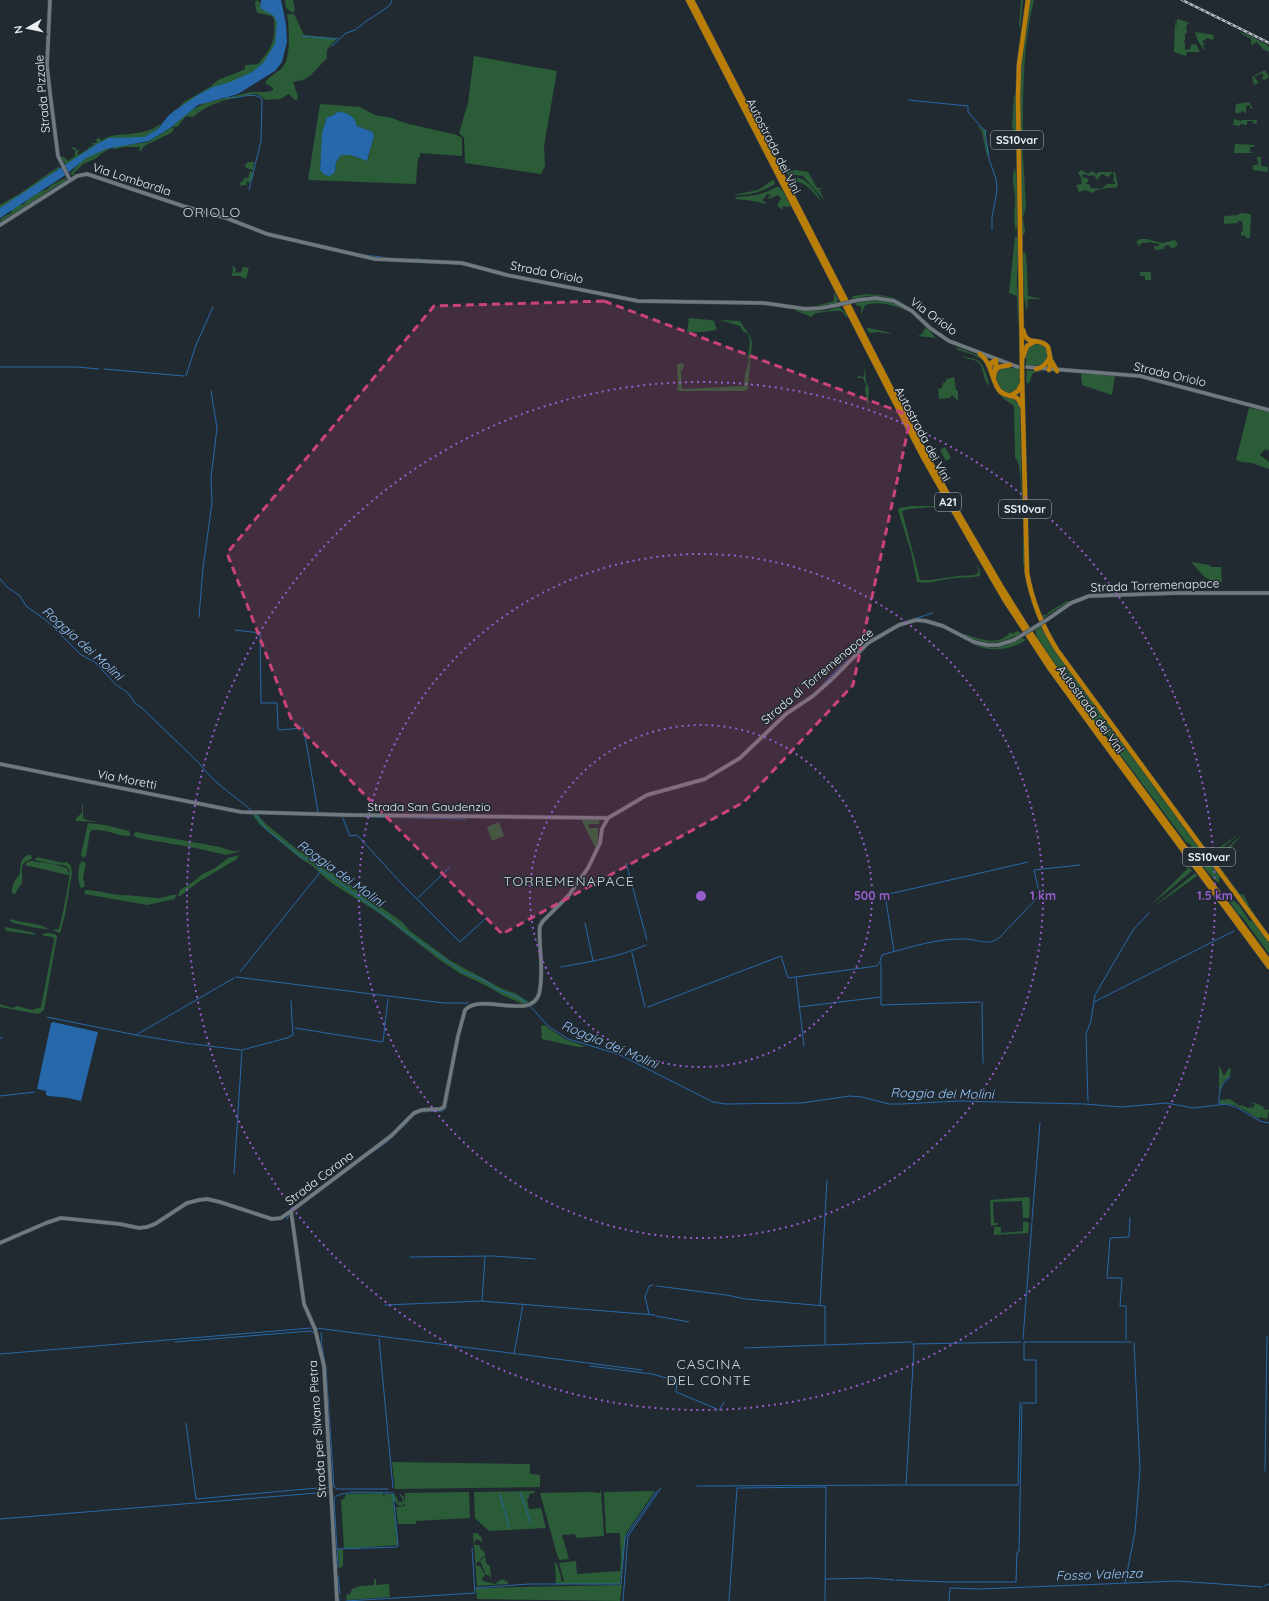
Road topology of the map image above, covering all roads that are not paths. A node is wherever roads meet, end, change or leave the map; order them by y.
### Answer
1 (50, 0) edge
2 (688, 0) edge
3 (692, 0) edge
4 (1028, 0) edge
5 (70, 180) junction
6 (0, 224) edge
7 (256, 231) joint
8 (837, 305) joint
9 (1021, 325) junction
10 (1034, 342) junction
11 (980, 354) junction
12 (1022, 357) junction
13 (996, 360) junction
14 (1049, 362) junction
15 (1010, 365) junction
16 (1018, 367) dead end
17 (1027, 367) dead end
18 (1036, 368) junction
19 (993, 369) junction
20 (1049, 370) junction
21 (1057, 371) junction
22 (1022, 377) junction
23 (1010, 396) junction
24 (1269, 410) edge
25 (1023, 411) junction
26 (1269, 593) edge
27 (1048, 619) joint
28 (0, 764) edge
29 (250, 812) joint
30 (608, 818) junction
31 (1269, 939) edge
32 (1269, 961) edge
33 (1269, 966) edge
34 (291, 1211) junction
35 (0, 1243) edge
36 (337, 1601) edge

1 - 5 street, Strada Pizzale
2 - 33 highway, Autostrada dei Vini / A21
3 - 32 highway, Autostrada dei Vini / A21
4 - 9 highway, SS10var
5 - 6 street, Via Lombardia
5 - 7 street, Via Lombardia
7 - 8 street, Strada Oriolo
8 - 11 street, Via Oriolo, bridge
9 - 10 highway
9 - 12 highway, SS10var
10 - 12 highway
10 - 14 highway
11 - 13 street, Via Oriolo
11 - 19 highway
12 - 22 highway, SS10var, bridge
13 - 15 street, Via Oriolo
13 - 19 highway
14 - 18 highway
14 - 20 highway
14 - 21 highway
15 - 16 street, Via Oriolo
15 - 19 highway
17 - 18 street
18 - 20 street
19 - 23 highway
20 - 21 street
21 - 24 street, Strada Oriolo
22 - 23 highway
22 - 25 highway, SS10var
23 - 25 highway
25 - 31 highway, SS10var
26 - 27 street, Strada Torremenapace
27 - 30 street, Strada di Torremenapace, bridge
28 - 29 street, Via Moretti
29 - 30 street, Strada San Gaudenzio
30 - 34 street, Strada Corana
34 - 35 street, Strada Corana
34 - 36 street, Strada per Silvano Pietra

